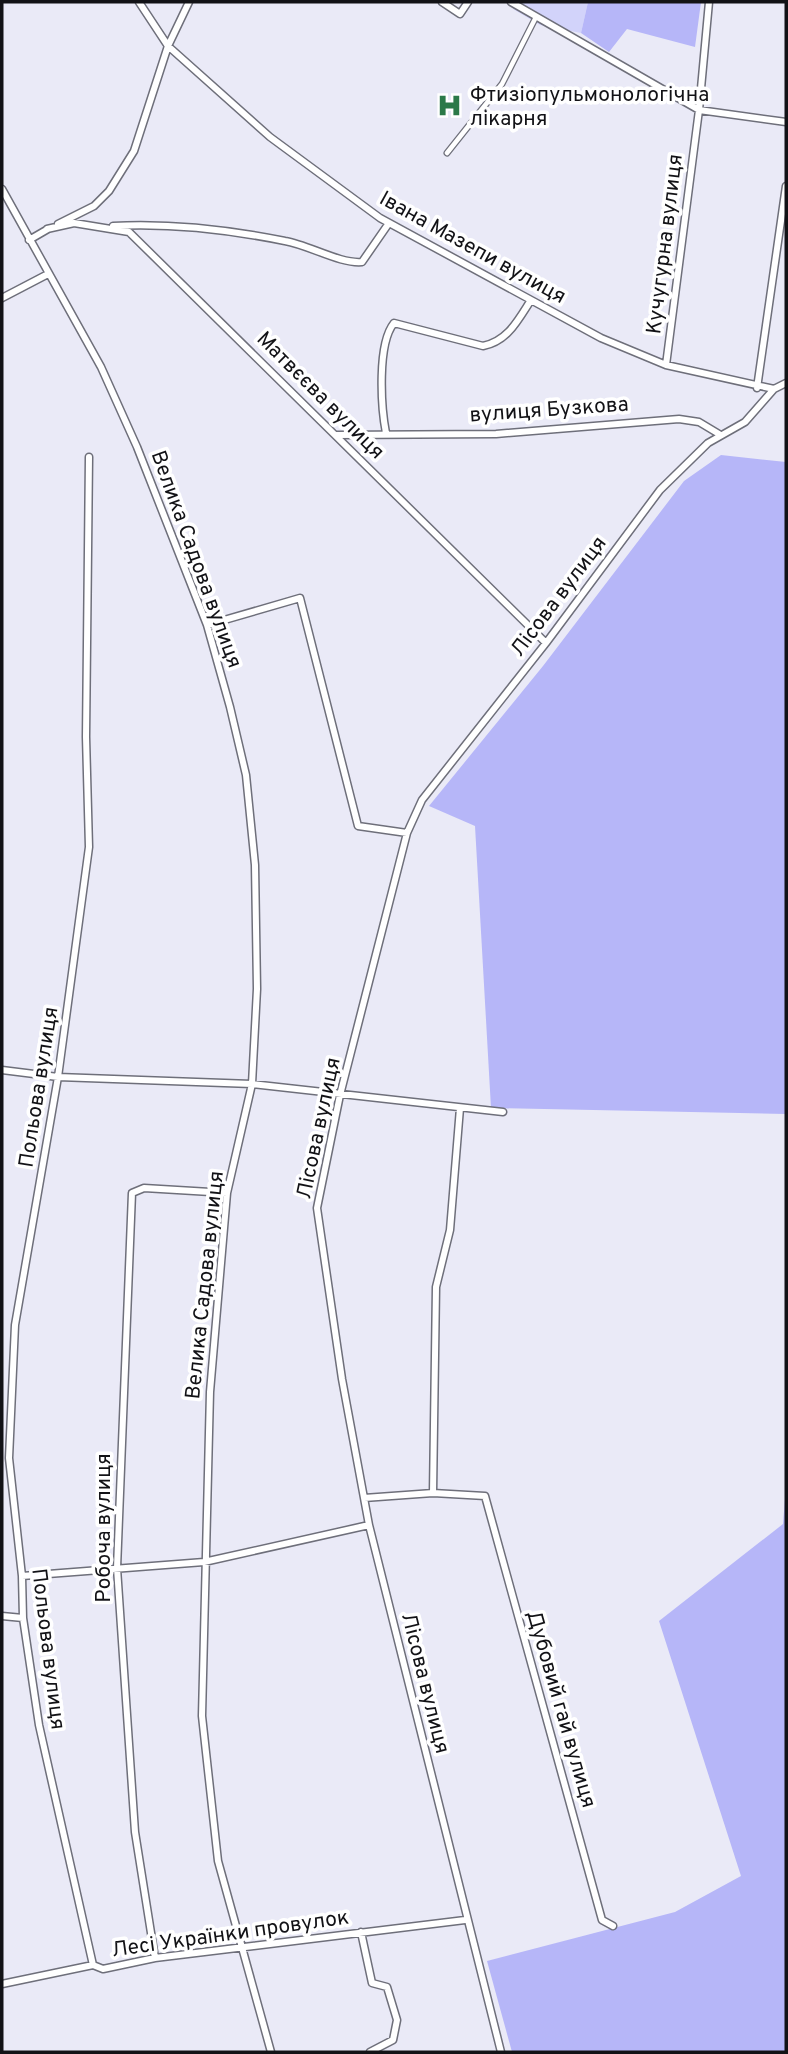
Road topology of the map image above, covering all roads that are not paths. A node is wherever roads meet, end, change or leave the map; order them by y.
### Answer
1 (139, 2) edge
2 (188, 2) edge
3 (442, 2) edge
4 (468, 2) edge
5 (511, 2) edge
6 (709, 2) edge
7 (536, 17) junction
8 (168, 46) junction
9 (699, 110) junction
10 (786, 122) edge
11 (447, 153) dead end
12 (786, 186) edge
13 (2, 189) edge
14 (389, 223) junction
15 (108, 227) junction
16 (47, 229) junction
17 (29, 240) junction
18 (48, 274) junction
19 (2, 298) edge
20 (531, 300) junction
21 (666, 365) junction
22 (786, 383) edge
23 (757, 388) junction
24 (774, 389) junction
25 (386, 433) junction
26 (336, 435) junction
27 (719, 435) junction
28 (89, 457) dead end
29 (207, 625) junction
30 (546, 643) junction
31 (407, 834) junction
32 (2, 1070) edge
33 (58, 1077) junction
34 (252, 1084) junction
35 (340, 1095) junction
36 (460, 1108) junction
37 (503, 1112) dead end
38 (227, 1193) junction
39 (433, 1493) junction
40 (364, 1498) junction
41 (369, 1525) junction
42 (204, 1562) junction
43 (117, 1569) junction
44 (22, 1576) junction
45 (2, 1616) edge
46 (23, 1618) junction
47 (465, 1920) junction
48 (613, 1926) dead end
49 (361, 1933) junction
50 (240, 1948) junction
51 (155, 1958) junction
52 (93, 1965) junction
53 (2, 1984) edge
54 (271, 2052) edge
55 (370, 2052) edge
56 (501, 2052) edge

1 - 8 street, Івана Мазепи вулиця
2 - 8 street
3 - 4 street
5 - 7 street
6 - 9 street, Кучугурна вулиця
7 - 9 street
7 - 11 street
8 - 14 street, Івана Мазепи вулиця
8 - 16 street
9 - 10 street
9 - 21 street, Кучугурна вулиця
12 - 23 street
13 - 17 street, Велика Садова вулиця
14 - 15 street
14 - 20 street, Івана Мазепи вулиця
15 - 16 street, Матвєєва вулиця
15 - 26 street, Матвєєва вулиця
16 - 17 street
17 - 18 street, Велика Садова вулиця
18 - 19 street
18 - 29 street, Велика Садова вулиця
20 - 21 street, Івана Мазепи вулиця
20 - 25 street
21 - 23 street, Івана Мазепи вулиця
22 - 24 street, Лісова вулиця
23 - 24 street, Івана Мазепи вулиця
24 - 27 street, Лісова вулиця
25 - 26 street, вулиця Бузкова
25 - 27 street, вулиця Бузкова
26 - 30 street, Матвєєва вулиця
27 - 30 street, Лісова вулиця
28 - 33 street, Польова вулиця
29 - 31 street
29 - 34 street, Велика Садова вулиця
30 - 31 street, Лісова вулиця
31 - 35 street, Лісова вулиця
32 - 33 street
33 - 34 street
33 - 44 street, Польова вулиця
34 - 35 street
34 - 38 street, Велика Садова вулиця
35 - 36 street
35 - 40 street, Лісова вулиця
36 - 37 street
36 - 39 street
38 - 42 street, Велика Садова вулиця
38 - 43 street, Робоча вулиця
39 - 40 street
39 - 48 street, Дубовий гай вулиця
40 - 41 street, Лісова вулиця
41 - 42 street
41 - 47 street, Лісова вулиця
42 - 43 street
42 - 50 street, Велика Садова вулиця
43 - 44 street
43 - 51 street, Робоча вулиця
44 - 46 street, Польова вулиця
45 - 46 street
46 - 52 street, Польова вулиця
47 - 49 street, Лесі Українки провулок
47 - 56 street, Лісова вулиця
49 - 50 street, Лесі Українки провулок
49 - 55 street
50 - 51 street, Лесі Українки провулок
50 - 54 street, Велика Садова вулиця
51 - 52 street, Лесі Українки провулок
52 - 53 street, Лесі Українки провулок

